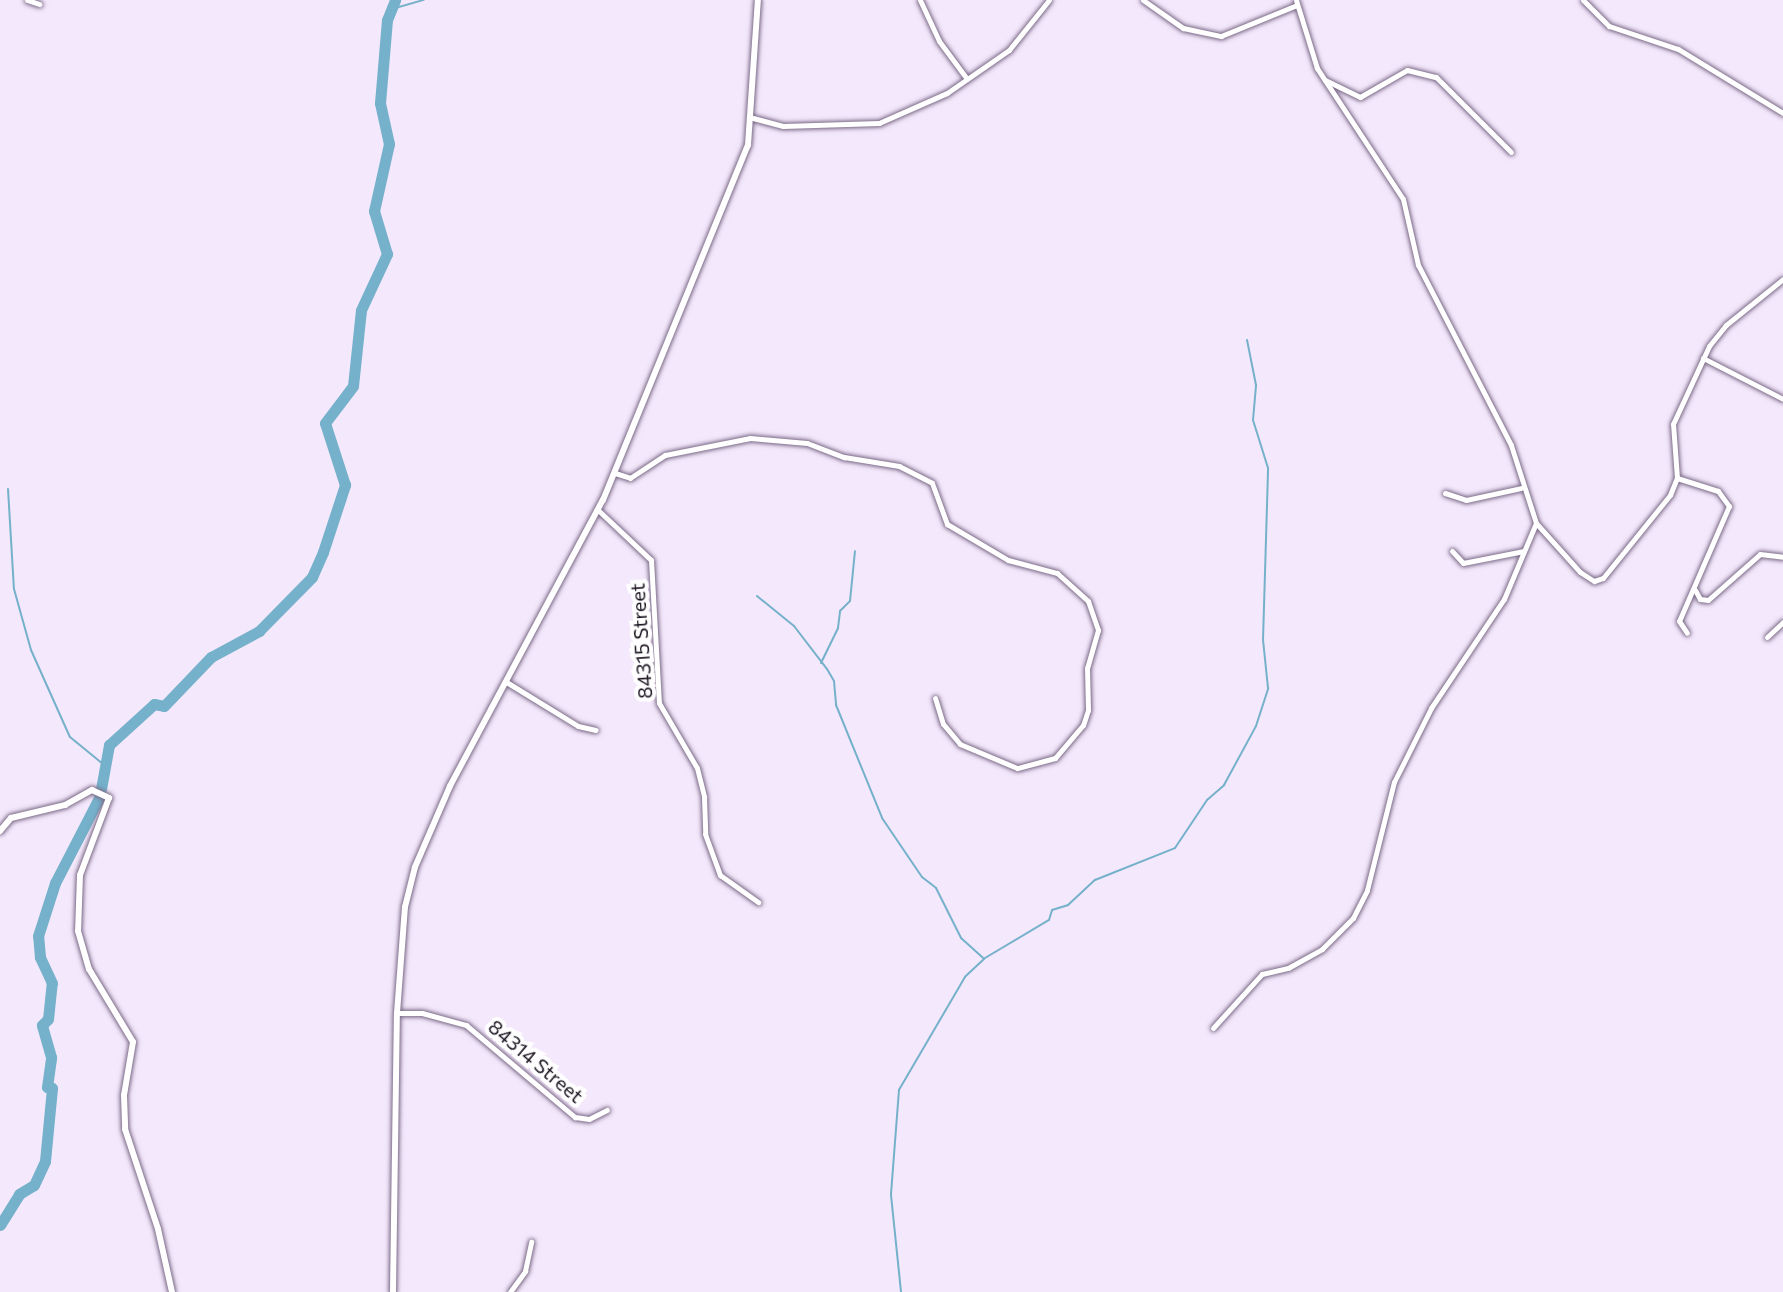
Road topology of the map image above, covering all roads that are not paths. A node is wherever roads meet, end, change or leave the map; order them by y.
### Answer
1 (27, 0) edge
2 (758, 0) edge
3 (920, 0) edge
4 (1049, 0) edge
5 (1143, 0) edge
6 (1583, 0) edge
7 (1297, 2) edge
8 (39, 4) dead end
9 (967, 79) junction
10 (1323, 79) junction
11 (1783, 113) edge
12 (753, 118) junction
13 (1511, 152) dead end
14 (1783, 279) edge
15 (1703, 358) junction
16 (1783, 399) edge
17 (615, 473) junction
18 (1677, 478) junction
19 (1521, 488) junction
20 (1445, 493) dead end
21 (598, 510) junction
22 (1536, 523) junction
23 (1452, 551) dead end
24 (1524, 551) junction
25 (1783, 557) edge
26 (1694, 589) junction
27 (1783, 622) edge
28 (1687, 633) dead end
29 (1767, 637) dead end
30 (508, 683) junction
31 (935, 698) dead end
32 (596, 730) dead end
33 (0, 831) edge
34 (758, 902) dead end
35 (397, 1013) junction
36 (1213, 1028) dead end
37 (607, 1110) dead end
38 (531, 1242) dead end
39 (172, 1292) edge
40 (393, 1292) edge
41 (510, 1292) edge

1 - 8 street
2 - 12 street
3 - 9 street
4 - 9 street
5 - 7 street
6 - 11 street
7 - 10 street
9 - 12 street
10 - 13 street
10 - 19 street
12 - 17 street
14 - 15 street
15 - 16 street
15 - 18 street
17 - 21 street
17 - 31 street
18 - 22 street
18 - 26 street
19 - 20 street
19 - 22 street
21 - 30 street
21 - 34 street, 84315 Street
22 - 24 street
23 - 24 street
24 - 36 street
25 - 26 street
26 - 28 street
27 - 29 street
30 - 32 street
30 - 35 street
33 - 39 street
35 - 37 street, 84314 Street
35 - 40 street
38 - 41 street

